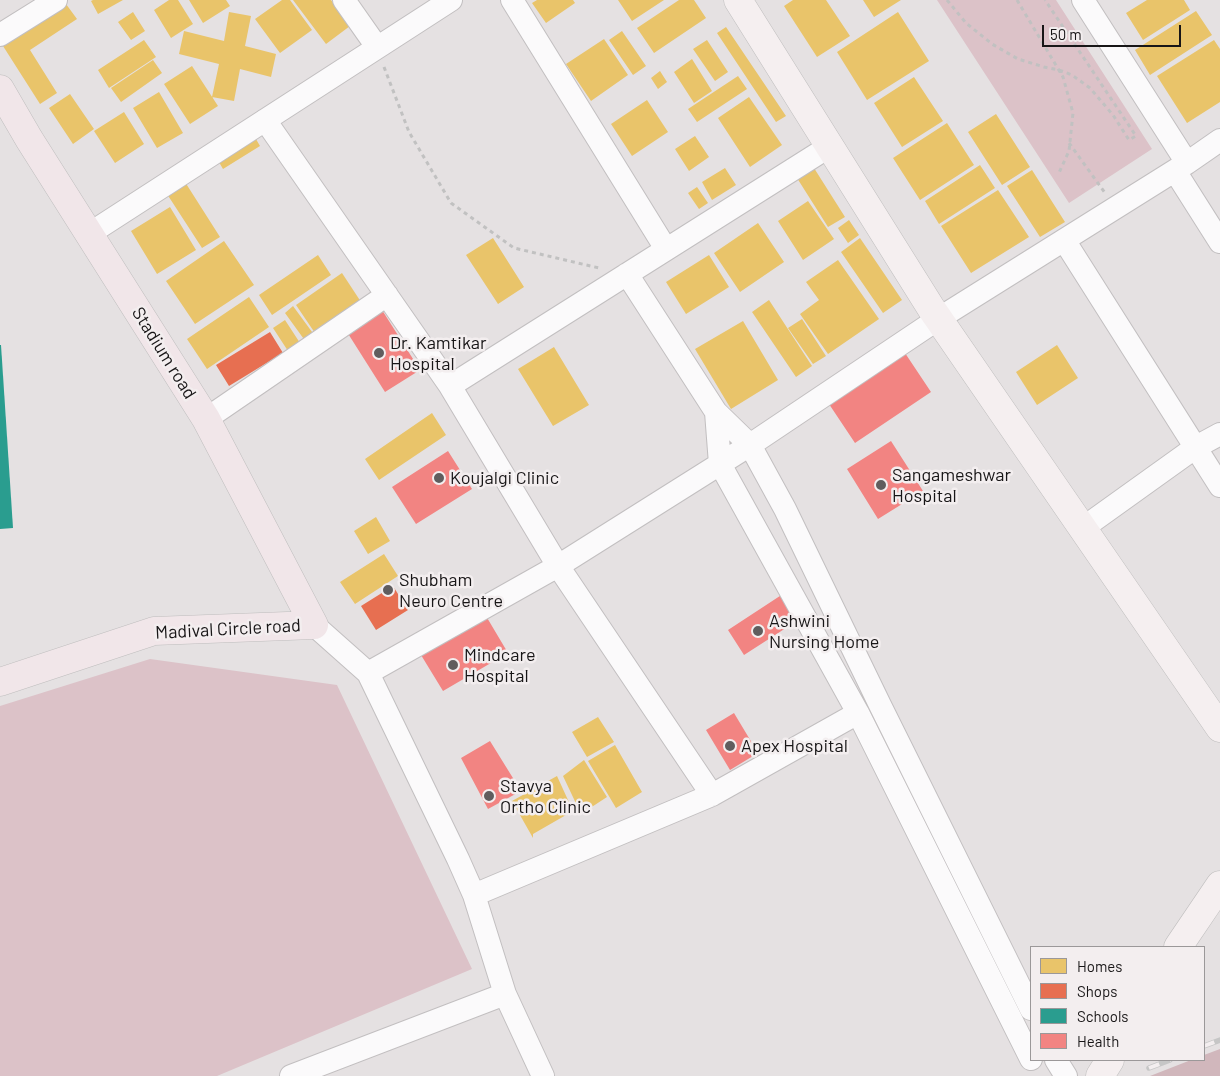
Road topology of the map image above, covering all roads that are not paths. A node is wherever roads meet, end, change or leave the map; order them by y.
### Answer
1 (56, 0) edge
2 (344, 0) edge
3 (451, 0) edge
4 (512, 0) edge
5 (738, 0) edge
6 (1083, 0) edge
7 (0, 36) edge
8 (377, 47) junction
9 (0, 89) edge
10 (265, 120) junction
11 (1220, 140) edge
12 (830, 146) junction
13 (1181, 167) junction
14 (89, 234) junction
15 (1064, 240) junction
16 (1220, 242) edge
17 (666, 249) junction
18 (627, 274) junction
19 (387, 295) junction
20 (938, 319) junction
21 (450, 386) junction
22 (716, 412) junction
23 (206, 419) junction
24 (1220, 434) edge
25 (750, 445) junction
26 (1196, 447) junction
27 (720, 464) junction
28 (1220, 486) edge
29 (1083, 528) junction
30 (558, 566) junction
31 (314, 625) junction
32 (368, 673) junction
33 (0, 682) edge
34 (858, 713) junction
35 (1220, 728) edge
36 (712, 795) junction
37 (1220, 884) edge
38 (474, 896) junction
39 (1179, 946) edge
40 (505, 994) junction
41 (1030, 1007) edge
42 (1030, 1058) edge
43 (1032, 1061) edge
44 (1057, 1061) edge
45 (291, 1076) edge
46 (543, 1076) edge
47 (1040, 1076) edge
48 (1066, 1076) edge

1 - 7 street
2 - 8 street
3 - 8 street
4 - 17 street
5 - 12 main road
6 - 13 street
8 - 10 street
9 - 14 highway, Stadium road
10 - 14 street
10 - 19 street
11 - 13 street
12 - 17 street
12 - 20 main road
13 - 15 street
13 - 16 street
14 - 23 highway, Stadium road
15 - 20 street
15 - 26 street
17 - 18 street
18 - 21 street
18 - 22 street
19 - 21 street
19 - 23 street
20 - 25 street
20 - 29 main road
21 - 30 street
22 - 25 street
22 - 27 street
23 - 31 highway, Stadium road
24 - 26 street
25 - 27 street
25 - 41 street
26 - 28 street
26 - 29 street
27 - 30 street
27 - 34 street
29 - 35 main road
30 - 32 street
30 - 36 street
31 - 32 street
31 - 33 highway, Madival Circle road
32 - 38 street
34 - 36 street
34 - 42 street
36 - 38 street
37 - 39 main road
38 - 40 street
40 - 45 street
40 - 46 street
43 - 47 street
44 - 48 street

